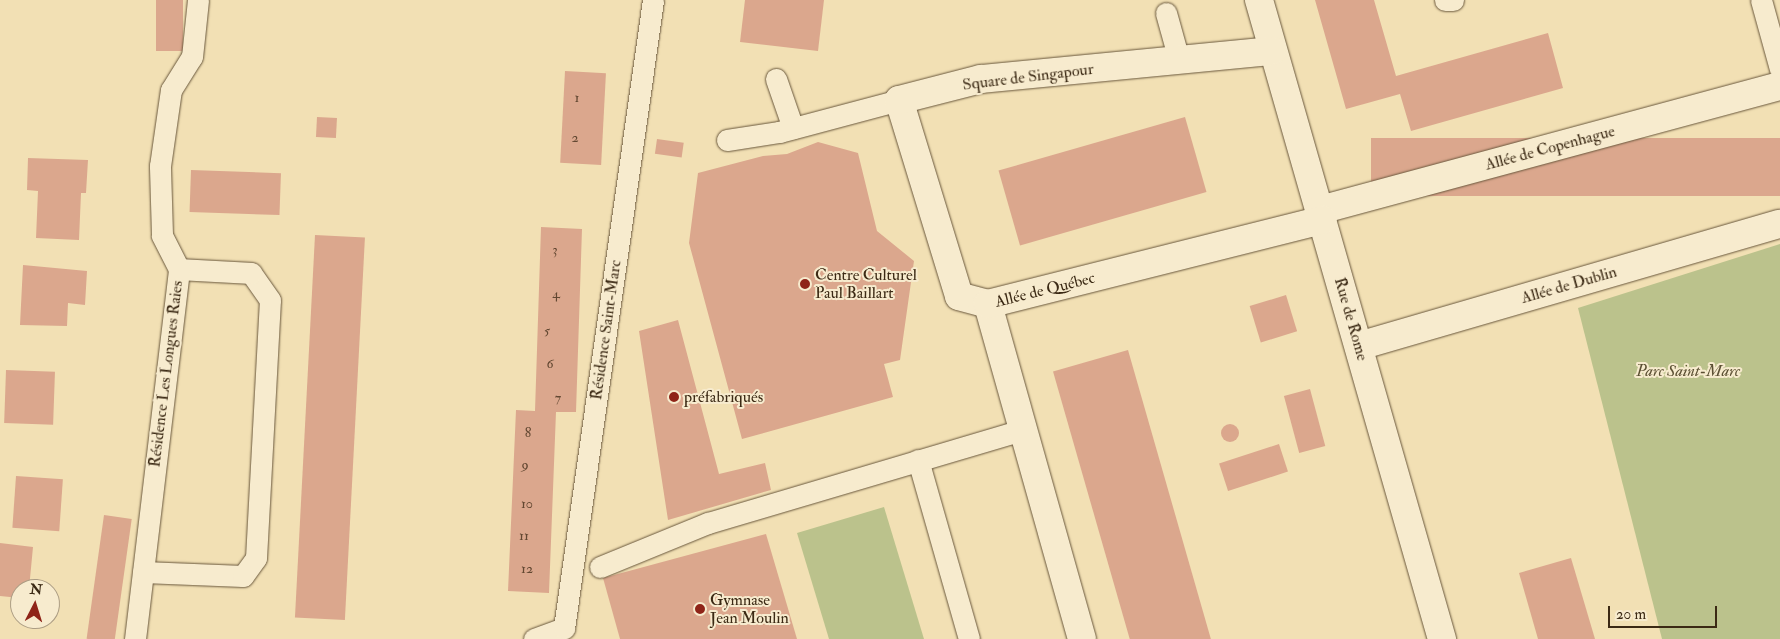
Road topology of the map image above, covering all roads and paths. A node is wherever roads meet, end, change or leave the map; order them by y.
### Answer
1 (198, 0) edge
2 (653, 0) edge
3 (1259, 0) edge
4 (1445, 0) edge
5 (1453, 0) edge
6 (1761, 0) edge
7 (1166, 13) dead end
8 (1272, 51) junction
9 (1179, 60) junction
10 (1780, 69) edge
11 (776, 79) dead end
12 (1780, 86) edge
13 (899, 100) junction
14 (793, 128) junction
15 (727, 140) dead end
16 (1322, 215) junction
17 (1780, 224) edge
18 (179, 270) junction
19 (988, 304) junction
20 (1359, 346) junction
21 (1021, 430) junction
22 (918, 460) junction
23 (600, 567) dead end
24 (143, 572) junction
25 (135, 639) edge
26 (534, 639) edge
27 (969, 639) edge
28 (1082, 639) edge
29 (1442, 639) edge

1 - 18 lane, Résidence Les Longues Raies
2 - 26 lane, Résidence Saint-Marc
3 - 8 street, Rue de Rome
4 - 5 lane
6 - 10 lane
7 - 9 lane
8 - 9 street, Square de Singapour
8 - 16 street, Rue de Rome
9 - 13 street, Square de Singapour
11 - 14 lane
12 - 16 street, Allée de Copenhague
13 - 14 lane
13 - 19 street
14 - 15 lane
16 - 19 street, Allée de Québec
16 - 20 street, Rue de Rome
17 - 20 street, Allée de Dublin
18 - 24 lane, Résidence Les Longues Raies
18 - 24 lane
19 - 21 street, Allée de Québec
20 - 29 street, Rue de Rome
21 - 22 lane
21 - 28 street, Allée de Québec
22 - 23 lane
22 - 27 lane
24 - 25 lane, Résidence Les Longues Raies

